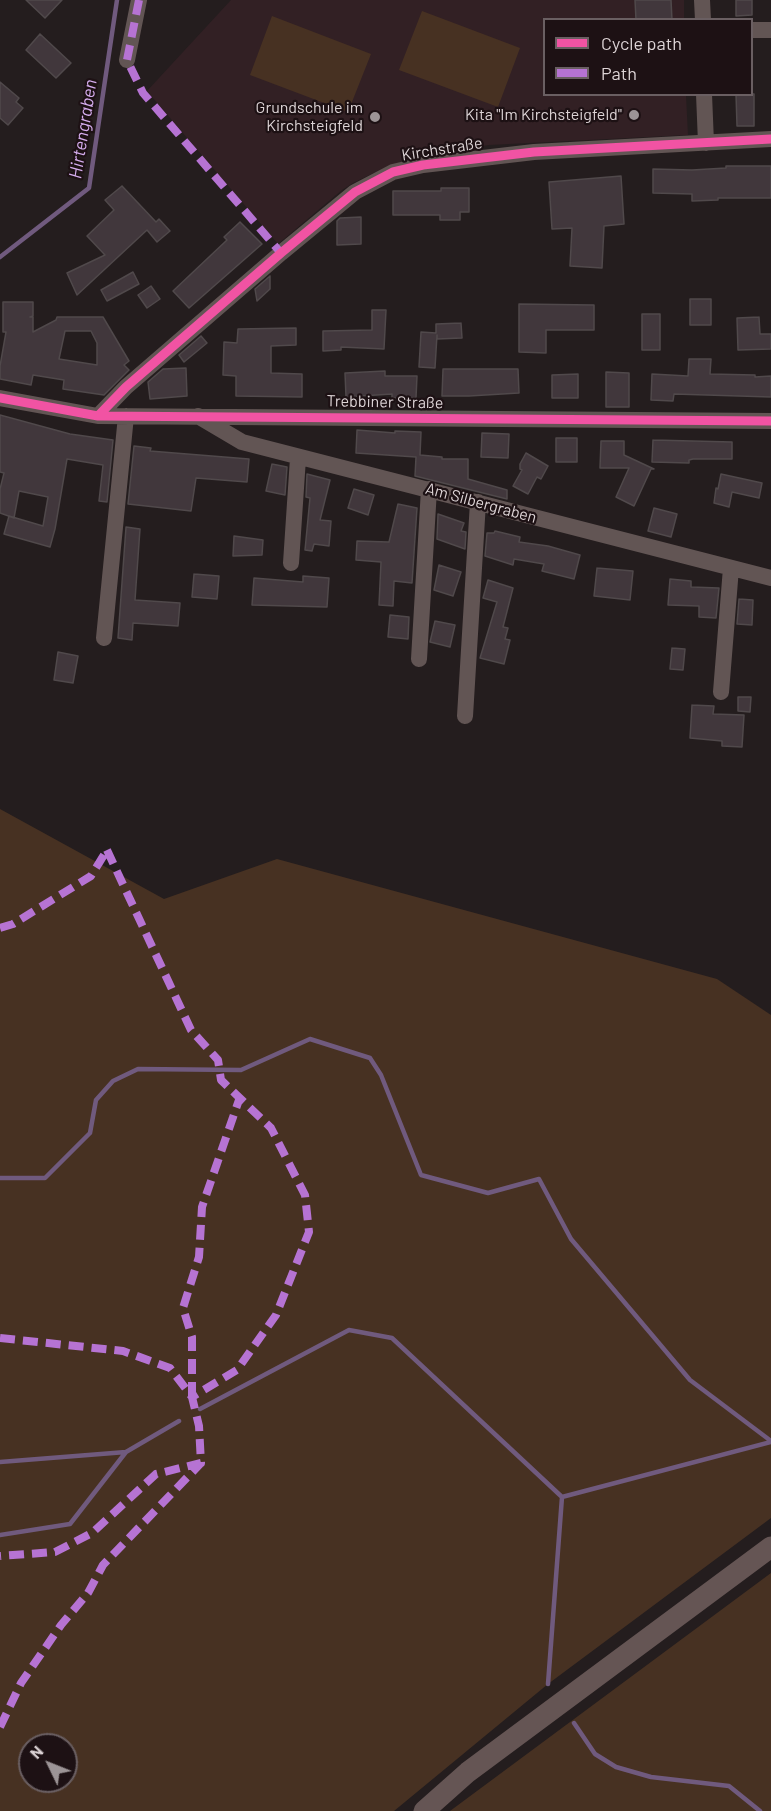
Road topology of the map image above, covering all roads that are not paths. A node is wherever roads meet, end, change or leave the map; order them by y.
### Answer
1 (139, 0) edge
2 (702, 0) edge
3 (703, 18) edge
4 (753, 30) edge
5 (771, 30) edge
6 (127, 60) dead end
7 (704, 96) edge
8 (771, 139) edge
9 (706, 143) junction
10 (0, 398) edge
11 (98, 416) junction
12 (126, 416) junction
13 (197, 416) junction
14 (771, 421) edge
15 (298, 458) junction
16 (429, 489) junction
17 (478, 502) junction
18 (291, 563) dead end
19 (731, 568) junction
20 (771, 578) edge
21 (104, 638) dead end
22 (419, 659) dead end
23 (721, 692) dead end
24 (465, 716) dead end
25 (771, 1547) edge
26 (424, 1811) edge

1 - 6 street
2 - 3 street
4 - 5 street
7 - 9 street
8 - 9 street, Kirchstraße
9 - 11 street, Kirchstraße
10 - 11 street, Trebbiner Straße
11 - 12 street, Trebbiner Straße
12 - 13 street, Trebbiner Straße
12 - 21 street
13 - 14 street, Trebbiner Straße
13 - 15 street, Am Silbergraben
15 - 16 street, Am Silbergraben
15 - 18 street
16 - 17 street, Am Silbergraben
16 - 22 street
17 - 19 street, Am Silbergraben
17 - 24 street
19 - 20 street, Am Silbergraben
19 - 23 street
25 - 26 main road

